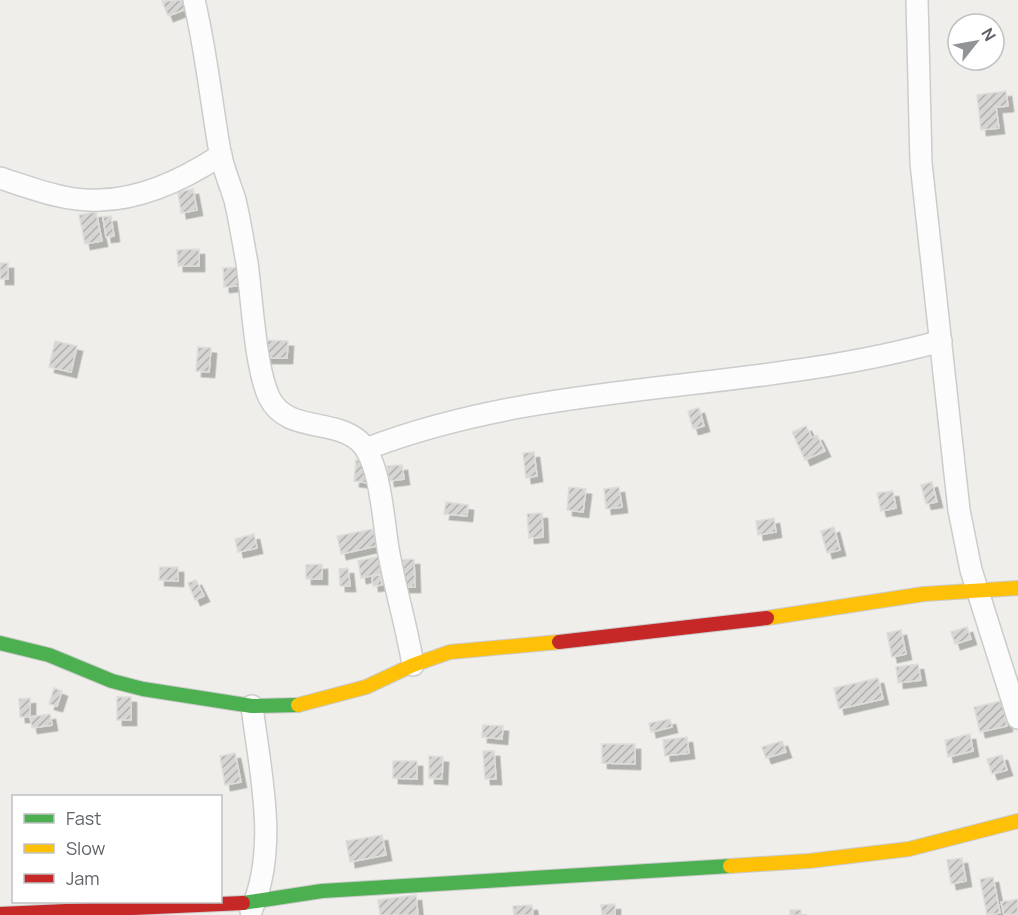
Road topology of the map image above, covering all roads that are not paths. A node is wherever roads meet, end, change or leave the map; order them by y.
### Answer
1 (194, 0) edge
2 (917, 0) edge
3 (221, 155) junction
4 (0, 178) edge
5 (941, 341) junction
6 (366, 449) junction
7 (1018, 588) edge
8 (979, 591) junction
9 (0, 643) edge
10 (413, 665) junction
11 (252, 706) junction
12 (1018, 718) edge
13 (1018, 821) edge
14 (253, 909) edge
15 (0, 914) edge

1 - 3 street
2 - 5 street
3 - 4 street
3 - 6 street
5 - 6 street
5 - 8 street
6 - 10 street
7 - 8 street
8 - 10 street
8 - 12 street
9 - 11 street
10 - 11 street
11 - 14 street
13 - 14 street
14 - 15 street

